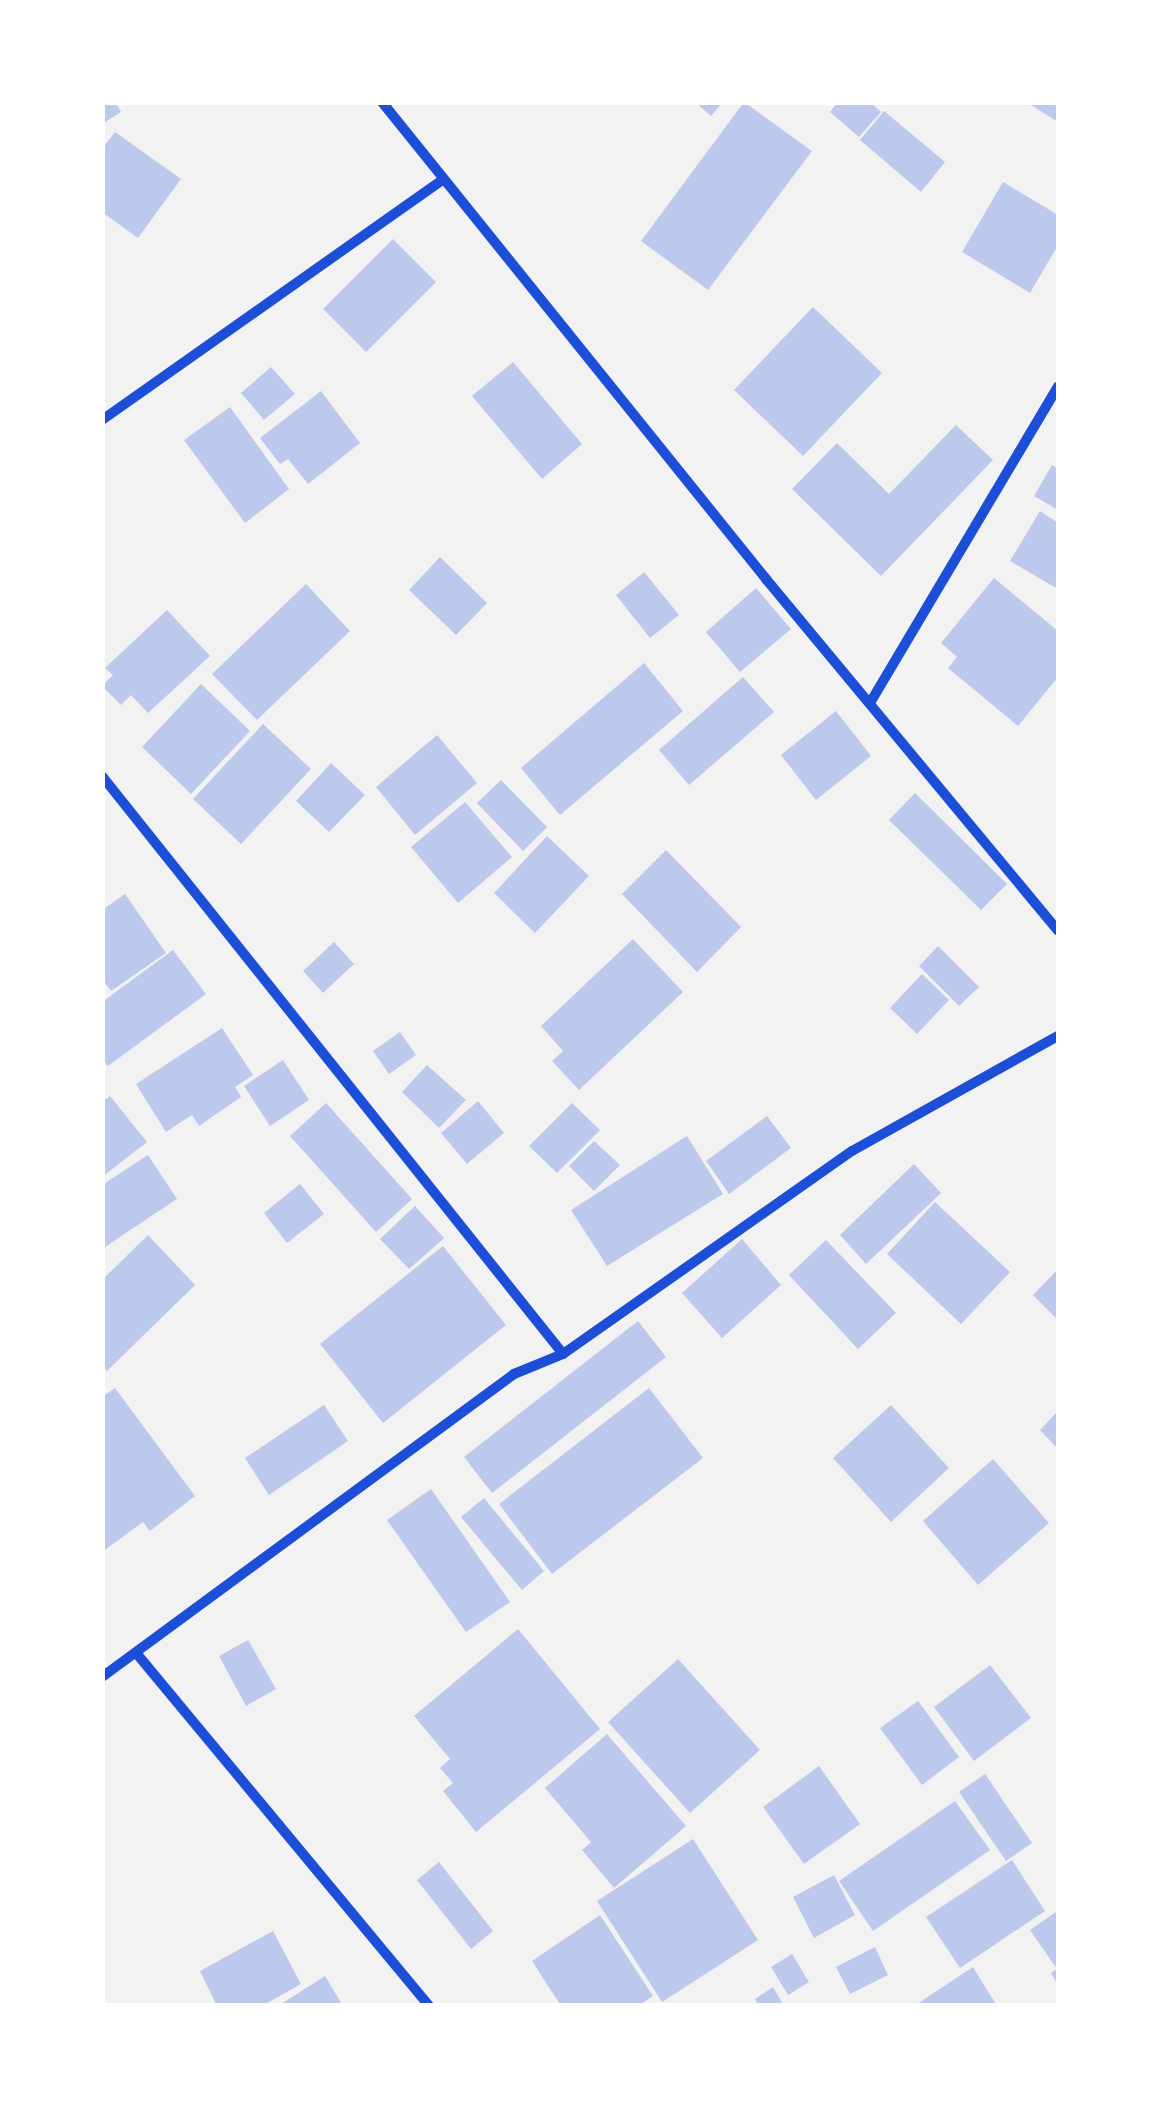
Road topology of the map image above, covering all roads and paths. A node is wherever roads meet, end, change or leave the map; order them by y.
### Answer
1 (382, 102) edge
2 (444, 179) junction
3 (1058, 387) edge
4 (102, 420) edge
5 (870, 704) junction
6 (102, 776) edge
7 (1058, 931) edge
8 (1058, 1036) edge
9 (563, 1354) junction
10 (136, 1654) junction
11 (104, 1674) edge
12 (430, 2006) edge

1 - 2 street
2 - 4 street
2 - 5 street
3 - 5 street
5 - 7 street
6 - 9 street
8 - 9 street
9 - 10 street
10 - 11 street
10 - 12 street

